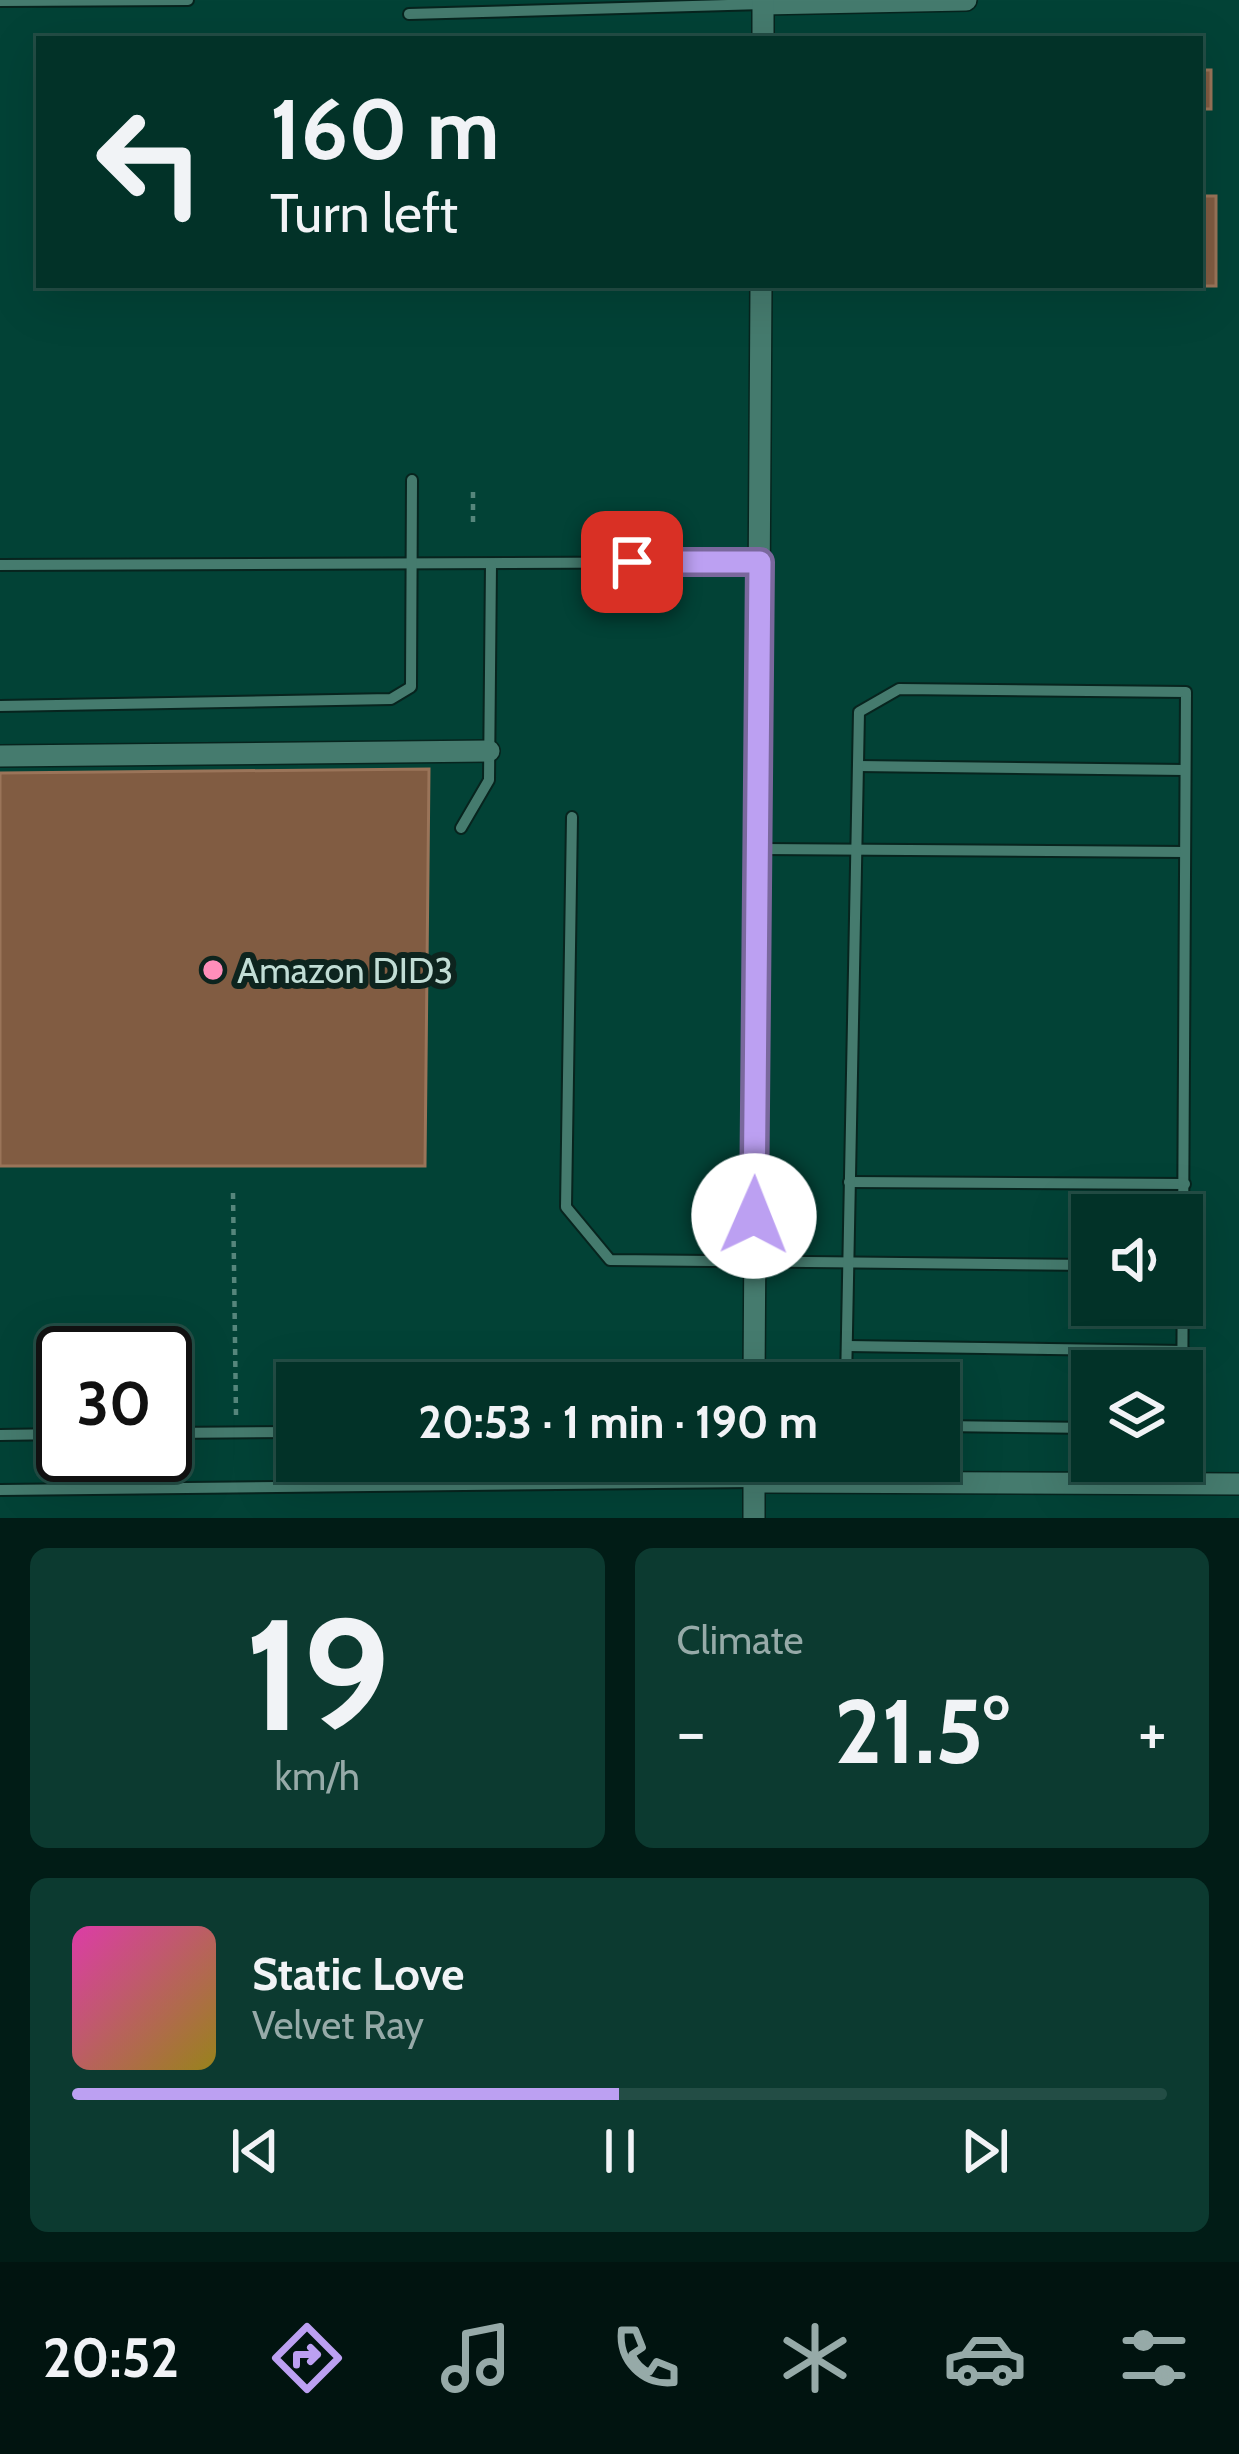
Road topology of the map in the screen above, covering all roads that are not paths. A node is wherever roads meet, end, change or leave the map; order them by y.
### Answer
1 (188, 0) edge
2 (966, 0) edge
3 (0, 1) edge
4 (12, 1) edge
5 (763, 2) edge
6 (410, 14) dead end
7 (763, 36) edge
8 (761, 288) edge
9 (412, 480) dead end
10 (760, 562) junction
11 (491, 563) junction
12 (412, 564) junction
13 (0, 565) edge
14 (0, 706) edge
15 (489, 751) junction
16 (0, 756) edge
17 (858, 766) junction
18 (1185, 770) junction
19 (572, 817) dead end
20 (460, 828) dead end
21 (758, 849) junction
22 (856, 850) junction
23 (1185, 853) junction
24 (849, 1182) junction
25 (1185, 1184) junction
26 (1185, 1194) edge
27 (754, 1262) junction
28 (847, 1262) junction
29 (1071, 1265) edge
30 (847, 1346) junction
31 (1117, 1350) edge
32 (754, 1362) edge
33 (847, 1362) edge
34 (960, 1426) edge
35 (1071, 1428) edge
36 (276, 1432) edge
37 (192, 1433) edge
38 (36, 1434) edge
39 (0, 1435) edge
40 (960, 1477) edge
41 (317, 1482) edge
42 (753, 1482) edge
43 (1239, 1484) edge
44 (0, 1490) edge
45 (754, 1518) edge

1 - 4 lane
2 - 5 street
3 - 4 lane
5 - 6 lane
5 - 7 street
8 - 10 street
9 - 12 lane
10 - 11 lane
10 - 21 street
11 - 12 lane
11 - 15 lane
12 - 13 lane
12 - 14 lane
15 - 16 street
15 - 20 lane
17 - 18 lane
17 - 18 lane
17 - 22 lane
18 - 23 lane
19 - 27 lane
21 - 22 lane
21 - 27 street
22 - 23 lane
22 - 24 lane
23 - 25 lane
24 - 25 lane
24 - 28 lane
25 - 26 lane
27 - 28 lane
27 - 32 street
28 - 29 lane
28 - 30 lane
30 - 31 lane
30 - 33 lane
34 - 35 lane
36 - 37 lane
38 - 39 lane
40 - 43 street
41 - 44 lane
42 - 45 street

